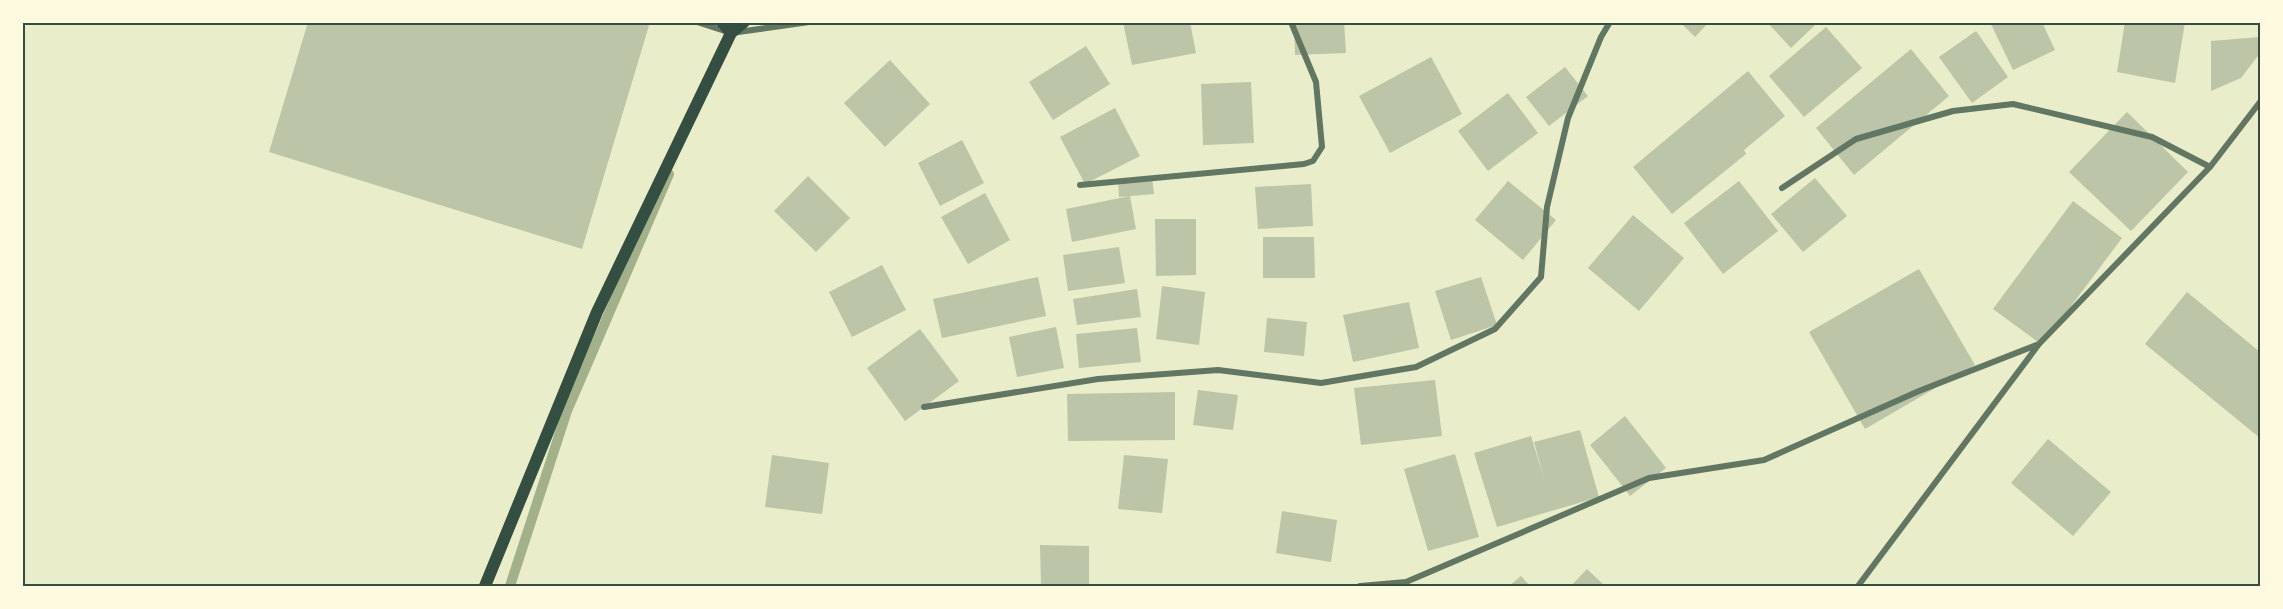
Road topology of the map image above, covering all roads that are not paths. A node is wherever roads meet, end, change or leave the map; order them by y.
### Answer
1 (697, 22) edge
2 (722, 22) edge
3 (744, 22) edge
4 (810, 22) edge
5 (1291, 22) edge
6 (1610, 22) edge
7 (730, 33) junction
8 (2260, 102) edge
9 (2210, 167) junction
10 (1080, 185) dead end
11 (1782, 188) dead end
12 (2039, 344) junction
13 (924, 407) dead end
14 (1406, 584) edge
15 (485, 586) edge
16 (1360, 586) edge
17 (1858, 586) edge

1 - 7 street
2 - 7 main road
3 - 7 main road
4 - 7 street
5 - 10 street
6 - 13 street
7 - 15 main road
8 - 9 street
9 - 11 street
9 - 12 street
12 - 14 street
12 - 17 street
14 - 16 street

